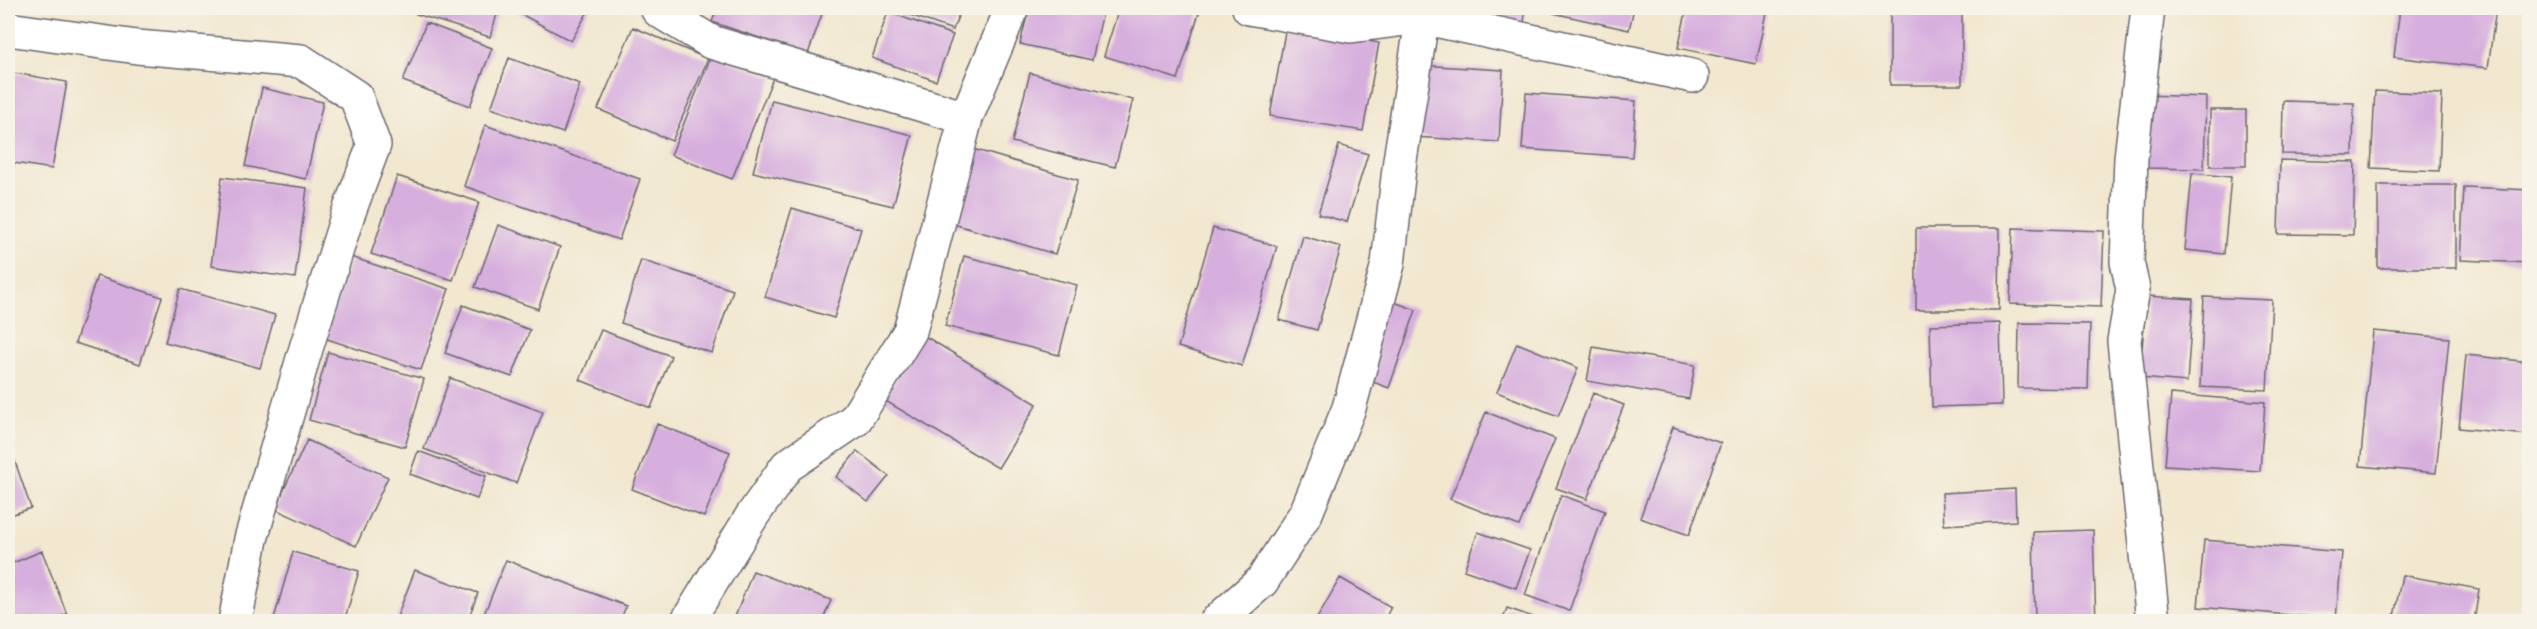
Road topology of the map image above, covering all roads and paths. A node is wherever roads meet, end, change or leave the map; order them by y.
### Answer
1 (657, 8) edge
2 (1012, 8) edge
3 (1249, 8) edge
4 (2148, 8) edge
5 (1422, 12) edge
6 (8, 29) edge
7 (1692, 76) dead end
8 (966, 118) junction
9 (235, 621) edge
10 (687, 621) edge
11 (1216, 621) edge
12 (2153, 621) edge

1 - 8 street
2 - 8 street
3 - 5 street
4 - 12 street
5 - 7 street
5 - 11 street
6 - 9 street
8 - 10 street

